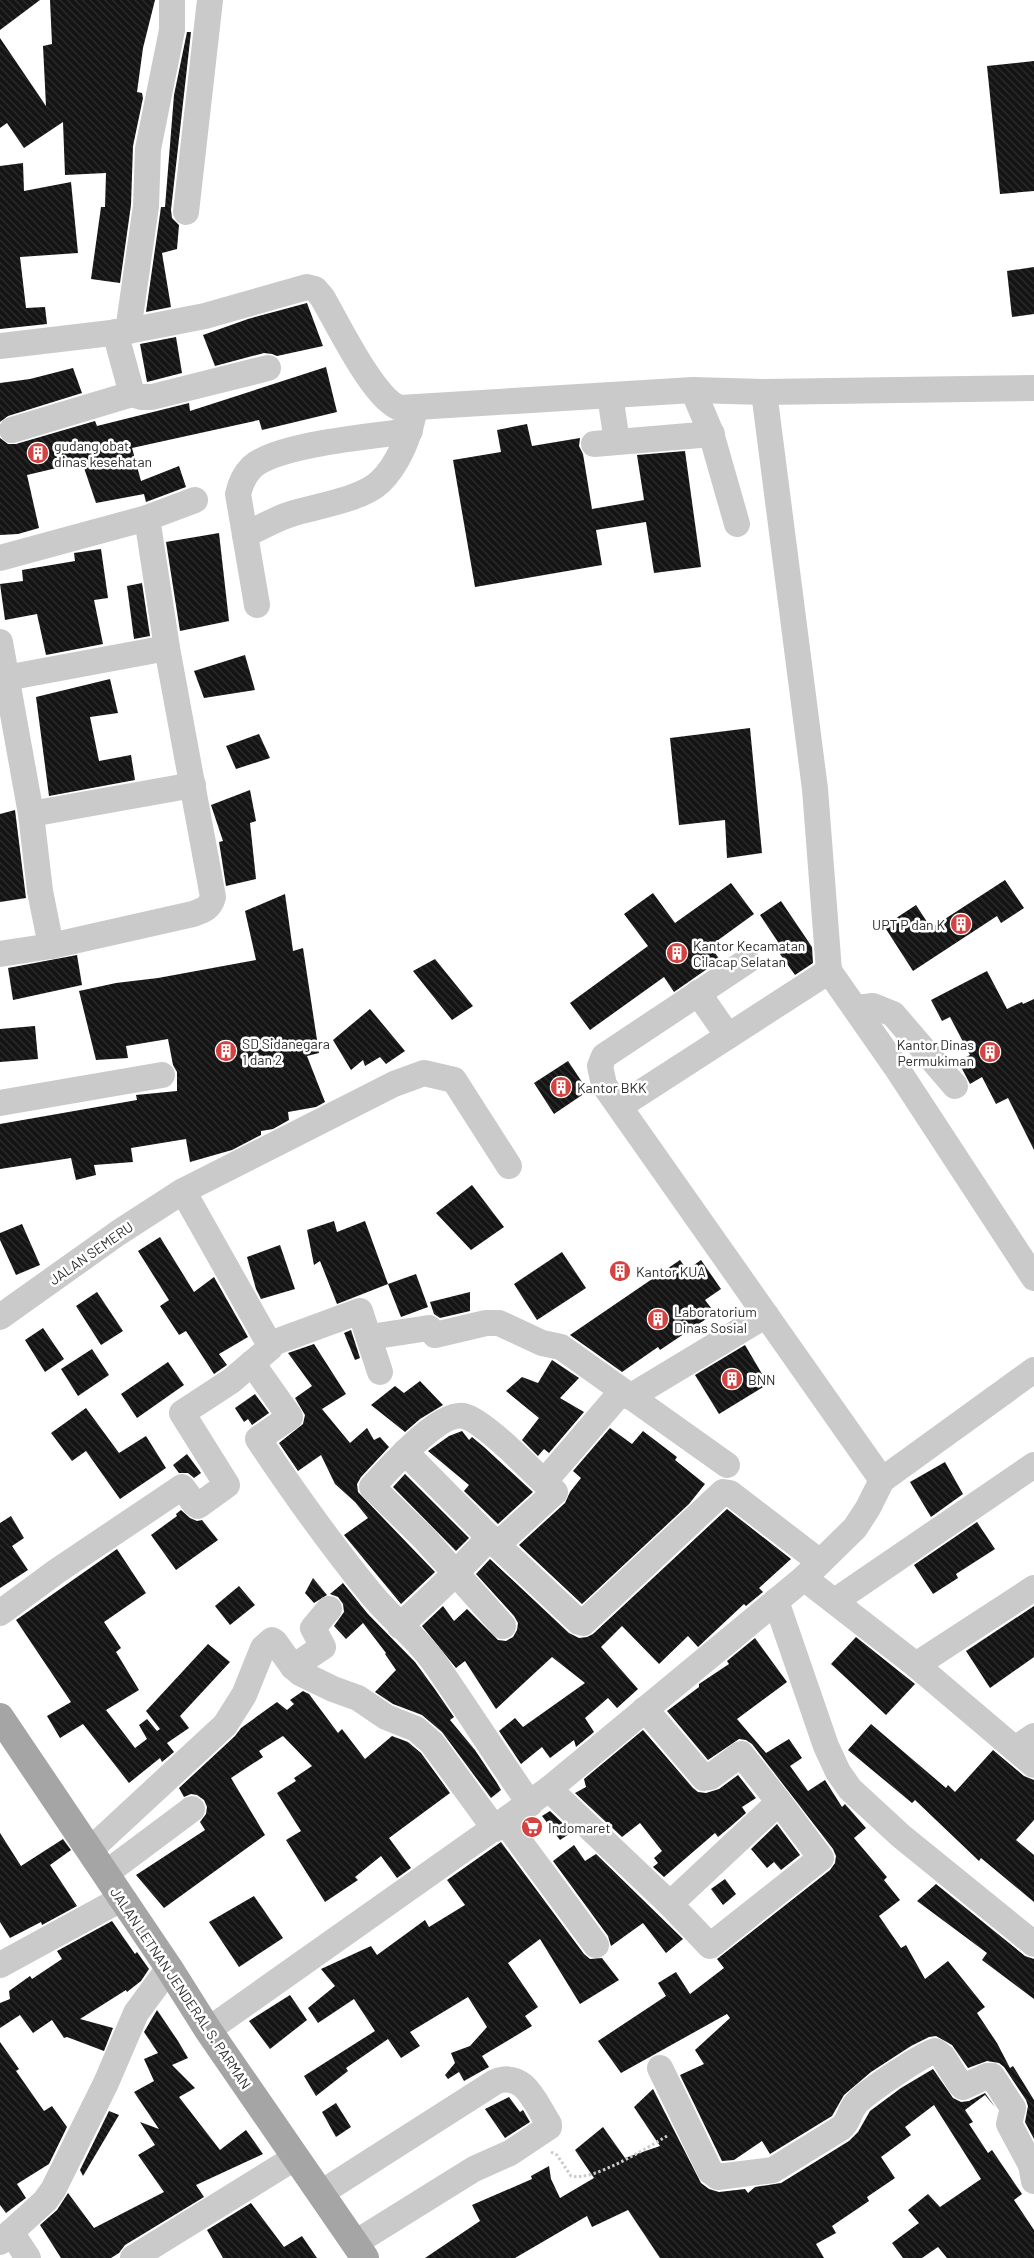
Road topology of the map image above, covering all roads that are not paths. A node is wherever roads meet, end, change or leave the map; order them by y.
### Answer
1 (172, 0) edge
2 (210, 0) edge
3 (207, 29) junction
4 (172, 30) junction
5 (186, 212) dead end
6 (121, 332) junction
7 (0, 346) edge
8 (268, 368) dead end
9 (1034, 388) edge
10 (693, 390) junction
11 (764, 392) junction
12 (132, 394) junction
13 (610, 395) junction
14 (413, 419) junction
15 (12, 430) dead end
16 (712, 434) junction
17 (195, 500) dead end
18 (147, 518) junction
19 (737, 524) dead end
20 (245, 535) junction
21 (0, 558) edge
22 (257, 605) dead end
23 (0, 642) edge
24 (168, 648) junction
25 (6, 678) junction
26 (193, 786) junction
27 (31, 814) junction
28 (51, 946) junction
29 (0, 954) edge
30 (748, 961) dead end
31 (829, 971) junction
32 (698, 993) junction
33 (857, 1008) junction
34 (728, 1036) junction
35 (162, 1076) dead end
36 (954, 1086) dead end
37 (0, 1103) edge
38 (620, 1106) junction
39 (509, 1166) dead end
40 (182, 1191) junction
41 (1034, 1278) edge
42 (766, 1315) junction
43 (0, 1317) edge
44 (370, 1337) junction
45 (270, 1344) junction
46 (252, 1363) junction
47 (1034, 1370) edge
48 (380, 1372) dead end
49 (626, 1394) junction
50 (405, 1452) junction
51 (727, 1465) dead end
52 (1034, 1465) edge
53 (882, 1480) junction
54 (544, 1482) junction
55 (494, 1541) junction
56 (812, 1570) junction
57 (456, 1573) junction
58 (1034, 1588) edge
59 (776, 1600) junction
60 (835, 1601) junction
61 (329, 1609) dead end
62 (0, 1613) edge
63 (400, 1626) junction
64 (503, 1626) dead end
65 (916, 1665) junction
66 (293, 1667) junction
67 (645, 1709) junction
68 (0, 1717) edge
69 (1028, 1750) edge
70 (540, 1796) junction
71 (779, 1802) junction
72 (192, 1809) dead end
73 (500, 1826) junction
74 (90, 1850) junction
75 (105, 1874) junction
76 (121, 1899) junction
77 (670, 1904) junction
78 (1034, 1944) edge
79 (596, 1945) dead end
80 (0, 1965) edge
81 (169, 1968) junction
82 (208, 2030) junction
83 (660, 2068) dead end
84 (296, 2157) junction
85 (1034, 2181) edge
86 (321, 2193) junction
87 (5, 2237) edge
88 (360, 2250) edge
89 (28, 2258) edge
90 (133, 2258) edge

1 - 4 street
2 - 3 street
3 - 4 street
3 - 5 street
4 - 6 street
6 - 7 street
6 - 12 street
6 - 14 street
8 - 12 street
9 - 11 street
10 - 11 street
10 - 13 street
10 - 16 street
11 - 31 street
12 - 15 street
13 - 14 street
13 - 16 street
14 - 20 street
14 - 20 street
16 - 19 street
17 - 18 street
18 - 21 street
18 - 24 street
20 - 22 street
23 - 25 street
24 - 25 street
24 - 26 street
25 - 27 street
26 - 27 street
26 - 28 street
27 - 28 street
28 - 29 street
30 - 32 street
31 - 33 street
31 - 34 street
32 - 34 street
32 - 38 street
33 - 36 street
33 - 41 street
34 - 38 street
35 - 37 street
38 - 42 street
39 - 40 street, JALAN SEMERU
40 - 43 street, JALAN SEMERU
40 - 45 street
42 - 49 street
42 - 53 street
44 - 45 street
44 - 48 street
44 - 49 street
45 - 46 street
46 - 62 street
46 - 63 street
47 - 53 street
49 - 51 street
49 - 54 street
50 - 54 street
50 - 55 street
50 - 57 street
52 - 60 street
53 - 56 street
54 - 55 street
55 - 56 street
55 - 57 street
56 - 59 street
56 - 60 street
57 - 63 street
57 - 64 street
58 - 65 street
59 - 67 street
59 - 78 street
60 - 65 street
61 - 66 street
63 - 70 street
65 - 69 street
66 - 73 street
66 - 74 street
67 - 70 street
67 - 71 street
68 - 74 main road, JALAN LETNAN JENDERAL S. PARMAN
70 - 73 street
70 - 77 street
71 - 77 street
71 - 77 street
72 - 75 street
73 - 79 street
73 - 82 street
74 - 75 main road, JALAN LETNAN JENDERAL S. PARMAN
75 - 76 main road, JALAN LETNAN JENDERAL S. PARMAN
76 - 80 street
76 - 81 main road, JALAN LETNAN JENDERAL S. PARMAN
81 - 82 main road, JALAN LETNAN JENDERAL S. PARMAN
81 - 87 street
82 - 84 main road, JALAN LETNAN JENDERAL S. PARMAN
83 - 85 street
84 - 86 main road, JALAN LETNAN JENDERAL S. PARMAN
84 - 90 street
86 - 88 main road, JALAN LETNAN JENDERAL S. PARMAN
86 - 88 street
87 - 89 street

